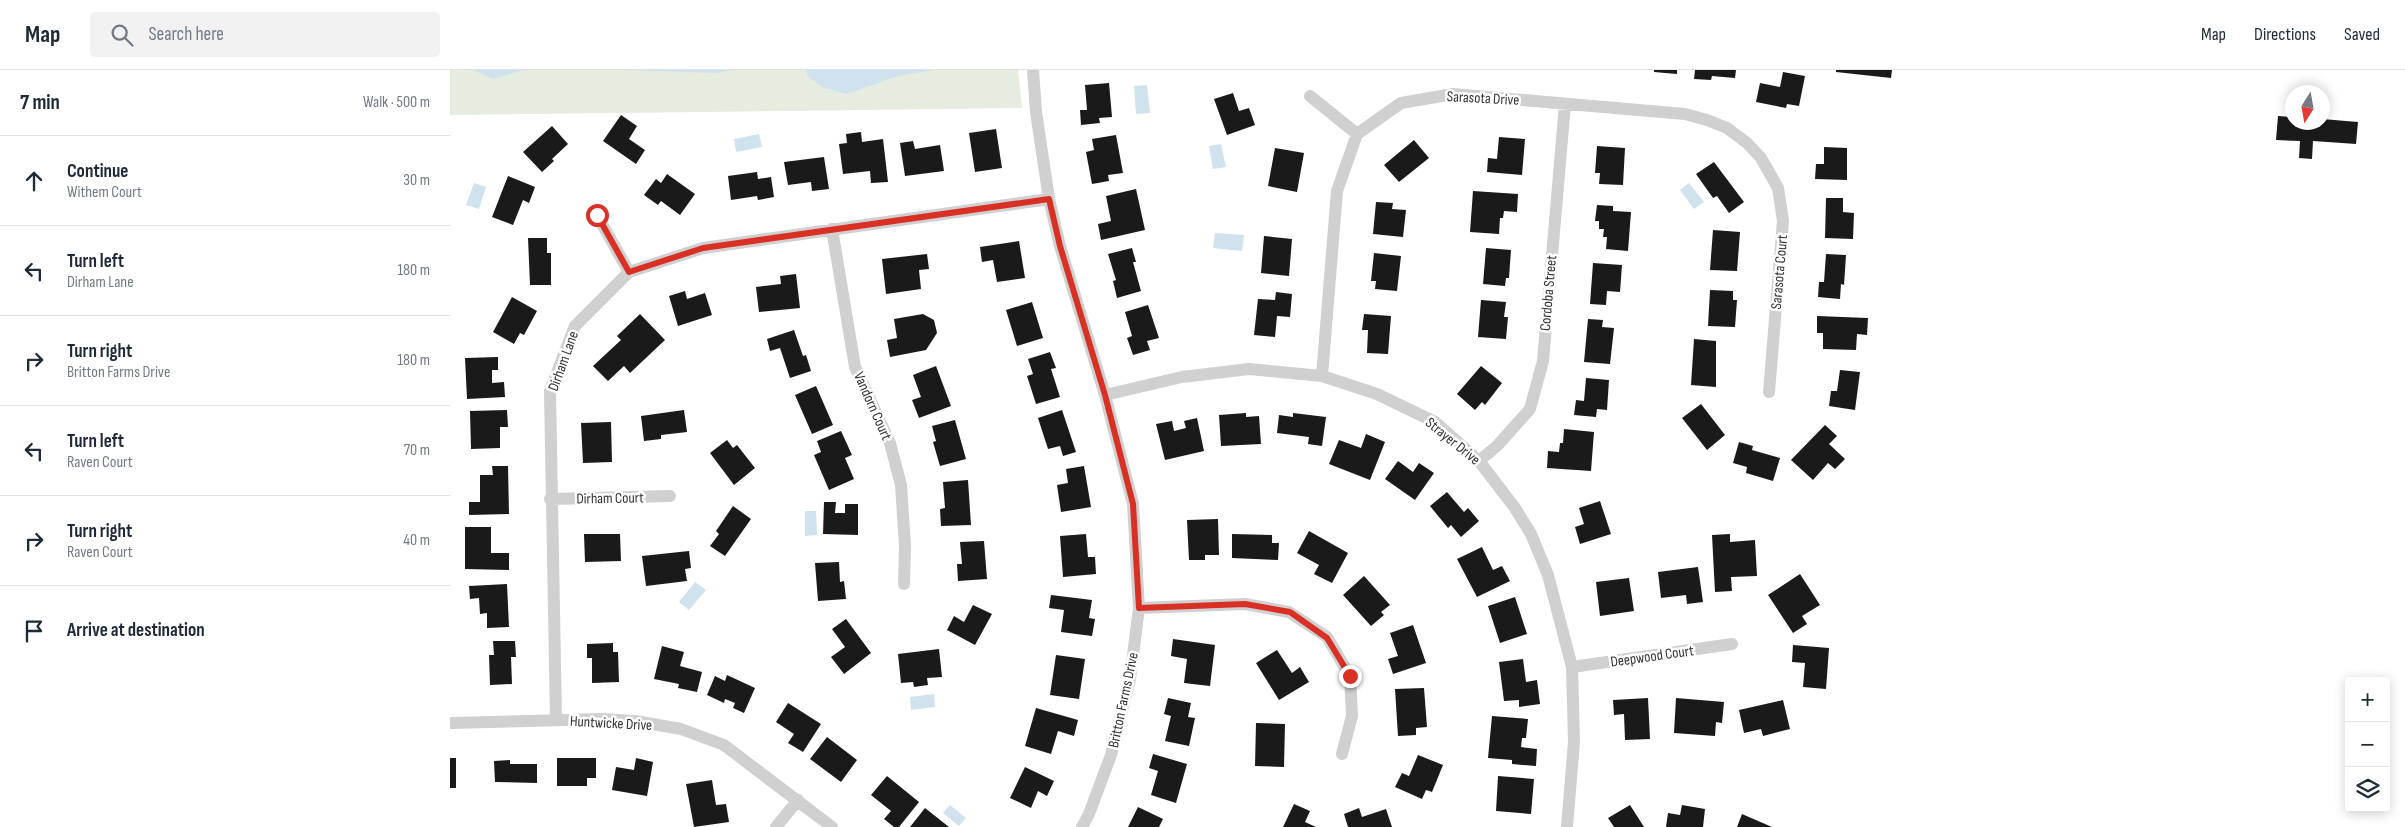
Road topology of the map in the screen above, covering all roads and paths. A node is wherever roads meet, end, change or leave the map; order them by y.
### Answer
1 (1033, 70) edge
2 (1310, 96) dead end
3 (1565, 104) junction
4 (1358, 134) junction
5 (1761, 158) joint
6 (1049, 199) junction
7 (597, 215) dead end
8 (832, 229) junction
9 (629, 272) junction
10 (1322, 376) junction
11 (1769, 392) dead end
12 (1105, 395) junction
13 (1479, 461) junction
14 (670, 496) dead end
15 (550, 499) junction
16 (904, 584) dead end
17 (1139, 608) junction
18 (1732, 644) dead end
19 (1572, 667) junction
20 (556, 720) junction
21 (450, 723) edge
22 (1342, 754) dead end
23 (798, 800) junction
24 (776, 827) edge
25 (832, 827) edge
26 (1082, 827) edge
27 (1567, 827) edge

1 - 6 street, Britton Farms Drive
2 - 4 street
3 - 4 street, Sarasota Drive
3 - 5 street, Sarasota Drive
3 - 13 street, Cordoba Street
4 - 10 street
5 - 11 street, Sarasota Court
6 - 8 street, Dirham Lane
6 - 12 street, Britton Farms Drive
7 - 9 street
8 - 9 street, Dirham Lane
8 - 16 street, Vandorn Court
9 - 15 street, Dirham Lane
10 - 12 street, Strayer Drive
10 - 13 street, Strayer Drive
12 - 17 street, Britton Farms Drive
13 - 19 street, Strayer Drive
14 - 15 street, Dirham Court
15 - 20 street, Dirham Lane
17 - 22 street
17 - 26 street, Britton Farms Drive
18 - 19 street, Deepwood Court
19 - 27 street, Strayer Drive
20 - 21 street, Huntwicke Drive
20 - 23 street, Huntwicke Drive
23 - 24 street
23 - 25 street, Huntwicke Drive

